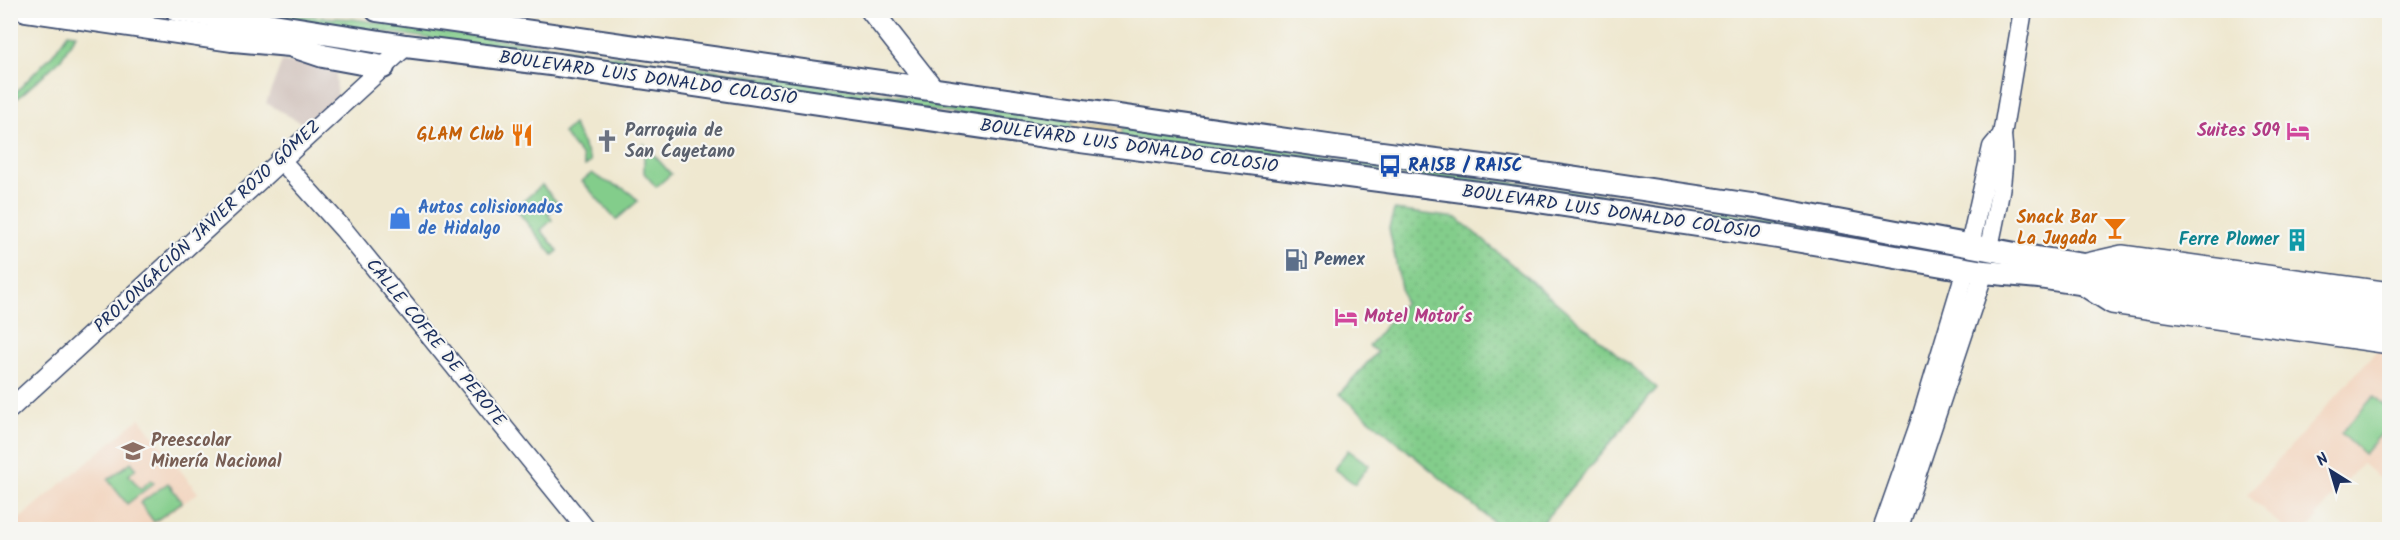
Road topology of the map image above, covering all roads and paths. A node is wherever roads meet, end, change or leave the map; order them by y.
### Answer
1 (26, 10) edge
2 (177, 10) edge
3 (377, 10) edge
4 (871, 10) edge
5 (2023, 10) edge
6 (266, 24) junction
7 (232, 40) junction
8 (406, 46) junction
9 (383, 67) junction
10 (933, 89) junction
11 (280, 159) junction
12 (1980, 246) junction
13 (1975, 270) junction
14 (2082, 274) junction
15 (2127, 281) junction
16 (2390, 292) edge
17 (2390, 310) edge
18 (2390, 329) edge
19 (2390, 343) edge
20 (10, 409) edge
21 (588, 530) edge
22 (1882, 530) edge
23 (1898, 530) edge

1 - 7 main road
2 - 6 main road, BOULEVARD LUIS DONALDO COLOSIO
3 - 10 main road, BOULEVARD LUIS DONALDO COLOSIO
4 - 10 main road
5 - 12 street
6 - 7 main road
6 - 8 main road, BOULEVARD LUIS DONALDO COLOSIO
7 - 9 main road
8 - 9 street, PROLONGACIÓN JAVIER ROJO GÓMEZ
8 - 13 main road, BOULEVARD LUIS DONALDO COLOSIO
9 - 11 street, PROLONGACIÓN JAVIER ROJO GÓMEZ
10 - 12 main road, BOULEVARD LUIS DONALDO COLOSIO
11 - 20 street, PROLONGACIÓN JAVIER ROJO GÓMEZ
11 - 21 street, CALLE COFRE DE PEROTE
12 - 14 main road, BOULEVARD LUIS DONALDO COLOSIO
13 - 14 main road, BOULEVARD LUIS DONALDO COLOSIO
13 - 22 street
13 - 23 street
14 - 15 main road, BOULEVARD LUIS DONALDO COLOSIO
14 - 16 main road, BOULEVARD LUIS DONALDO COLOSIO
14 - 19 main road, BOULEVARD LUIS DONALDO COLOSIO
15 - 17 main road, BOULEVARD LUIS DONALDO COLOSIO
15 - 18 main road, BOULEVARD LUIS DONALDO COLOSIO

